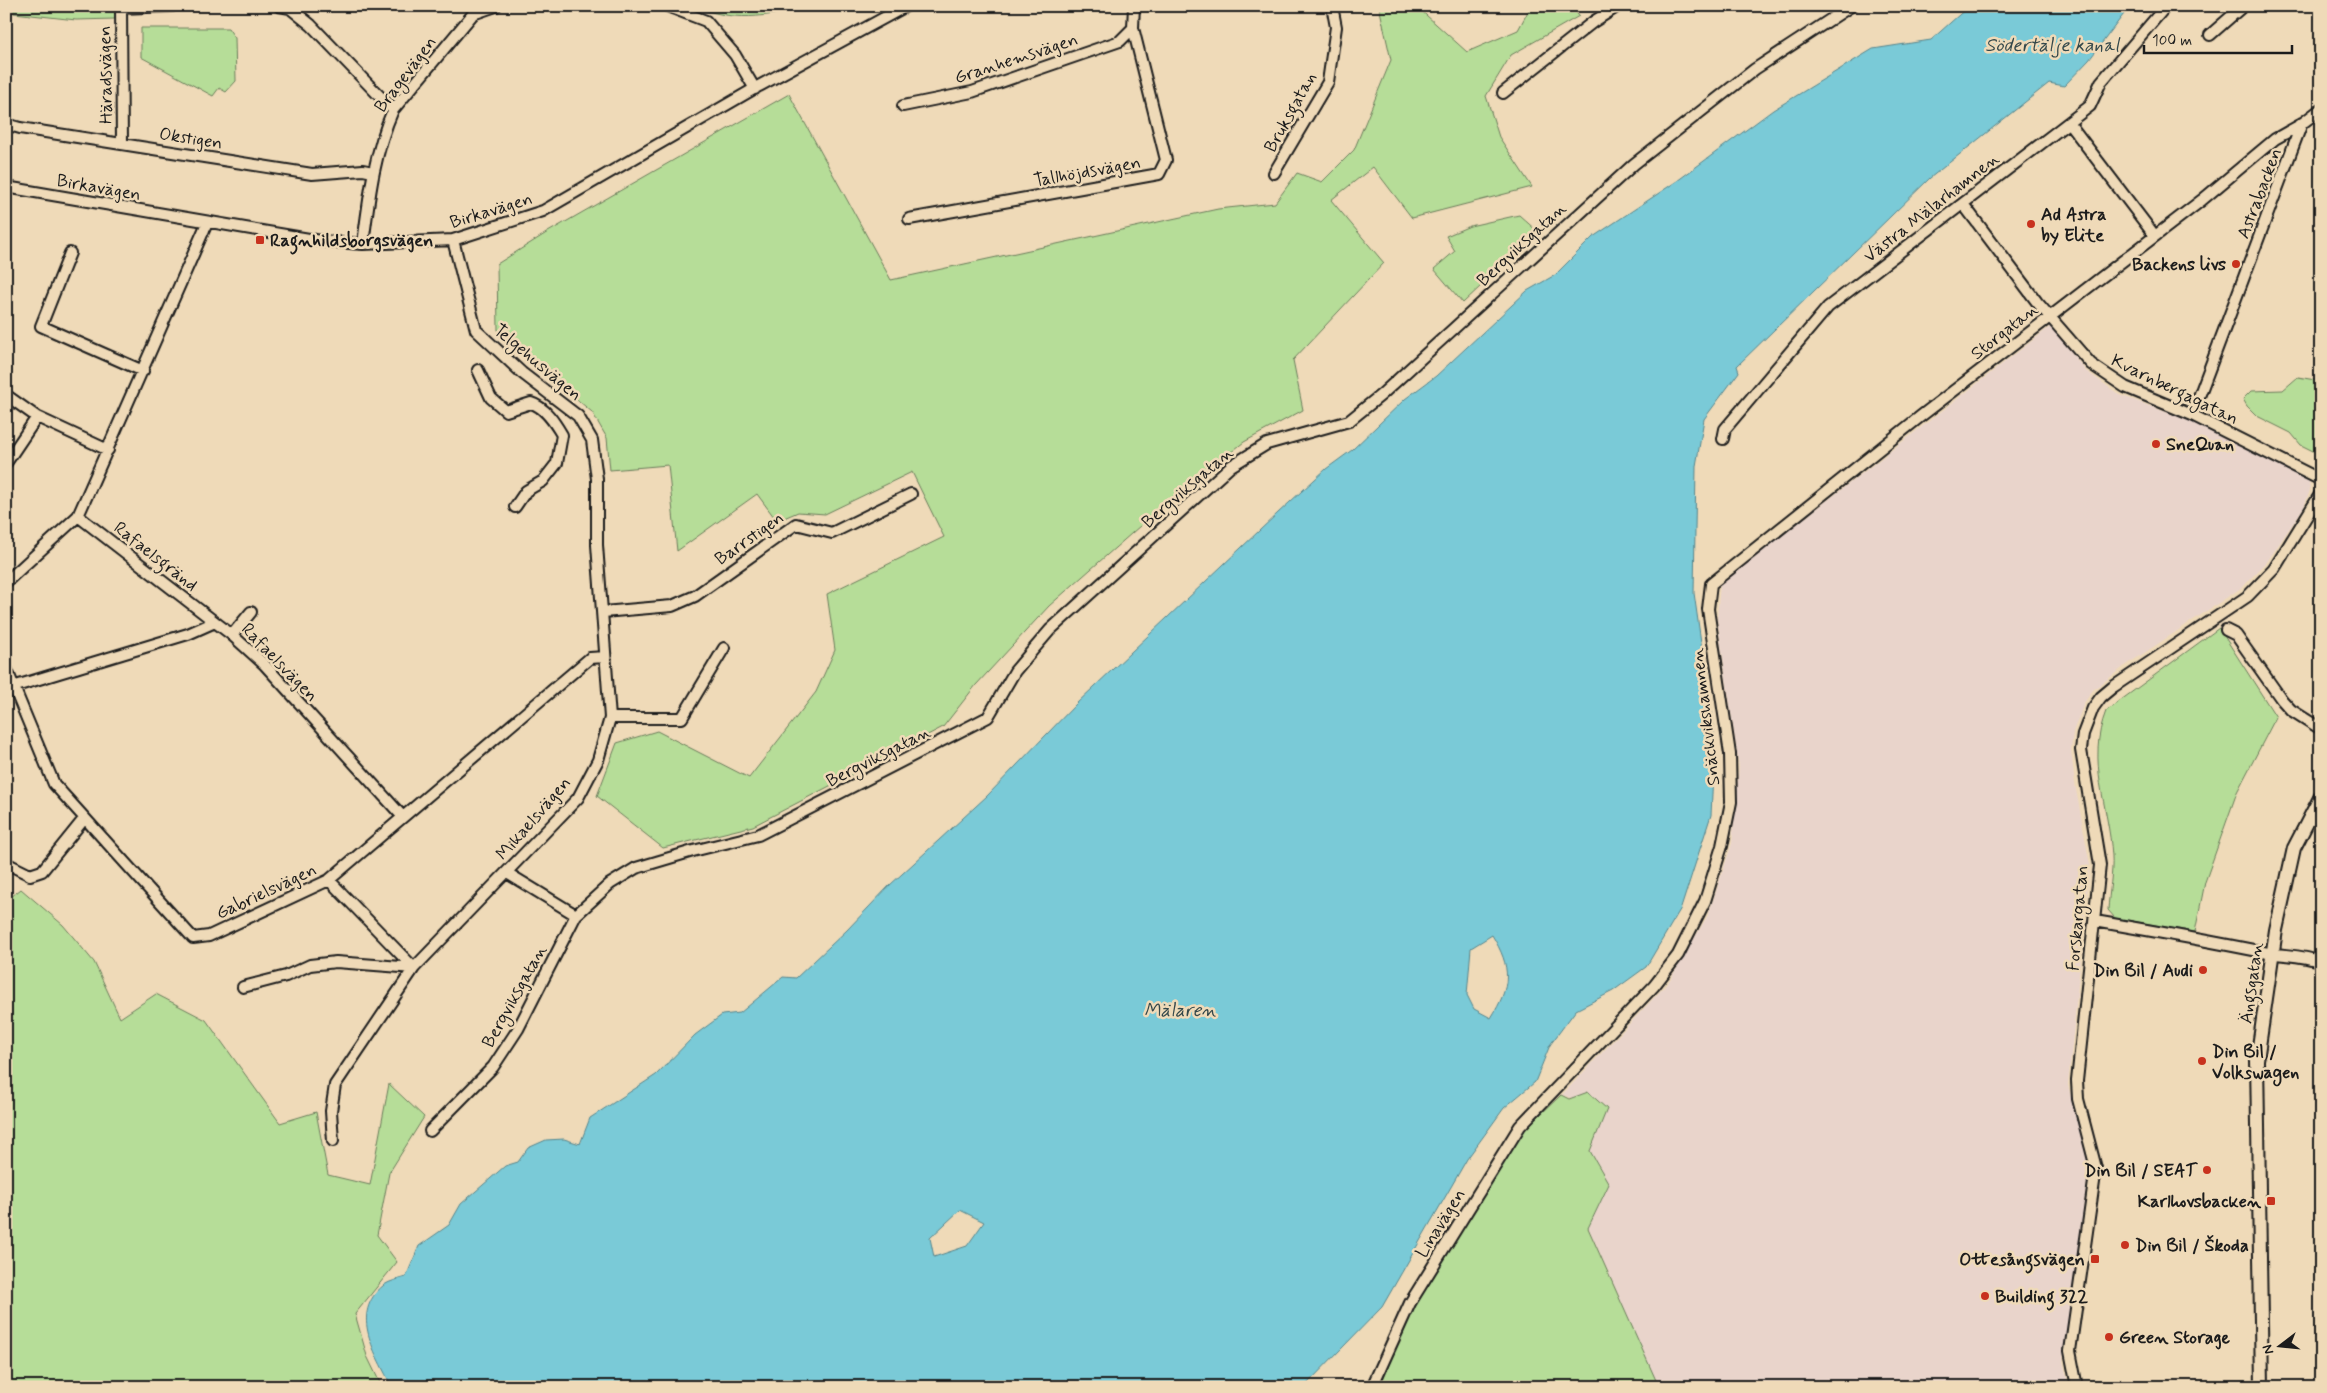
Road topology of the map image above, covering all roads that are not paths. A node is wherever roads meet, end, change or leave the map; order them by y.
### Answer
1 (172, 6) edge
2 (279, 6) edge
3 (496, 6) edge
4 (667, 6) edge
5 (906, 6) edge
6 (1134, 6) edge
7 (1332, 6) edge
8 (1618, 6) edge
9 (1851, 6) edge
10 (2166, 6) edge
11 (2243, 6) edge
12 (121, 7) edge
13 (1133, 28) junction
14 (2210, 35) dead end
15 (755, 89) junction
16 (1503, 93) dead end
17 (903, 106) dead end
18 (2321, 109) edge
19 (393, 110) junction
20 (2069, 123) junction
21 (2302, 123) junction
22 (6, 124) edge
23 (122, 144) junction
24 (372, 172) junction
25 (1274, 173) dead end
26 (6, 187) edge
27 (1963, 204) junction
28 (909, 219) dead end
29 (208, 223) junction
30 (2155, 236) junction
31 (453, 240) junction
32 (363, 244) junction
33 (70, 253) dead end
34 (2049, 317) junction
35 (478, 370) dead end
36 (142, 371) junction
37 (6, 394) edge
38 (2192, 414) junction
39 (37, 417) junction
40 (1723, 439) dead end
41 (108, 450) junction
42 (6, 463) edge
43 (2321, 480) edge
44 (2321, 493) edge
45 (911, 494) dead end
46 (516, 507) dead end
47 (78, 516) junction
48 (6, 582) edge
49 (1711, 584) joint
50 (251, 612) dead end
51 (603, 612) junction
52 (215, 622) junction
53 (2226, 630) dead end
54 (232, 635) junction
55 (724, 648) dead end
56 (605, 657) junction
57 (6, 668) edge
58 (10, 687) edge
59 (610, 718) junction
60 (2321, 728) edge
61 (2321, 796) edge
62 (402, 816) junction
63 (84, 819) junction
64 (6, 862) edge
65 (507, 873) junction
66 (329, 880) junction
67 (576, 915) junction
68 (2094, 921) junction
69 (2273, 954) junction
70 (2321, 962) edge
71 (414, 968) junction
72 (243, 987) dead end
73 (1556, 1090) joint
74 (430, 1131) dead end
75 (333, 1142) dead end
76 (2261, 1303) junction
77 (1372, 1387) edge
78 (2077, 1387) edge
79 (2262, 1387) edge
80 (2270, 1387) edge

1 - 12 street
2 - 19 street
3 - 19 street, Bragevägen
4 - 15 street
5 - 15 street, Birkavägen
6 - 13 street, Tallhöjdsvägen
7 - 25 street, Bruksgatan
8 - 16 street
9 - 67 street, Bergviksgatan
10 - 20 street, Västra Mälarhamnen
11 - 14 street
12 - 23 street, Häradsvägen
13 - 17 street, Granhemsvägen
13 - 28 street, Tallhöjdsvägen
15 - 31 street, Birkavägen
18 - 21 street, Storgatan
19 - 24 street, Bragevägen
20 - 27 street, Västra Mälarhamnen
20 - 30 street
21 - 30 street, Storgatan
21 - 38 street, Astrabacken
22 - 23 street, Okstigen
23 - 24 street, Okstigen
24 - 32 street, Bragevägen
26 - 29 street, Birkavägen
27 - 34 street, Kvarnbergagatan
27 - 40 street, Västra Mälarhamnen
29 - 32 street, Birkavägen
29 - 36 street
30 - 34 street, Storgatan
31 - 32 street, Birkavägen
31 - 51 street, Telgehusvägen
33 - 36 street
34 - 38 street, Kvarnbergagatan
34 - 49 street, Storgatan
35 - 46 street
36 - 41 street
37 - 39 street
38 - 43 street, Kvarnbergagatan
39 - 41 street
39 - 42 street
41 - 47 street
44 - 68 street, Forskargatan
45 - 51 street, Barrstigen
47 - 48 street
47 - 52 street, Rafaelsgränd
49 - 73 street, Snäckvikshamnen
50 - 54 street
51 - 56 street, Telgehusvägen
52 - 54 street, Rafaelsvägen
52 - 58 street, Rafaelsvägen
53 - 60 street
54 - 62 street, Rafaelsvägen
55 - 59 street
56 - 59 street, Mikaelsvägen
56 - 62 street, Gabrielsvägen
57 - 58 street, Gabrielsvägen
58 - 63 street, Gabrielsvägen
59 - 65 street, Mikaelsvägen
61 - 69 main road, Ängsgatan
62 - 66 street, Gabrielsvägen
63 - 64 street
63 - 66 street, Gabrielsvägen
65 - 67 street
65 - 71 street, Mikaelsvägen
66 - 71 street
67 - 74 street, Bergviksgatan
68 - 69 street
68 - 78 street, Forskargatan
69 - 70 street
69 - 76 main road, Ängsgatan
71 - 72 street
71 - 75 street, Mikaelsvägen
73 - 77 street, Linavägen
76 - 79 main road, Ängsgatan
76 - 80 main road, Ängsgatan

